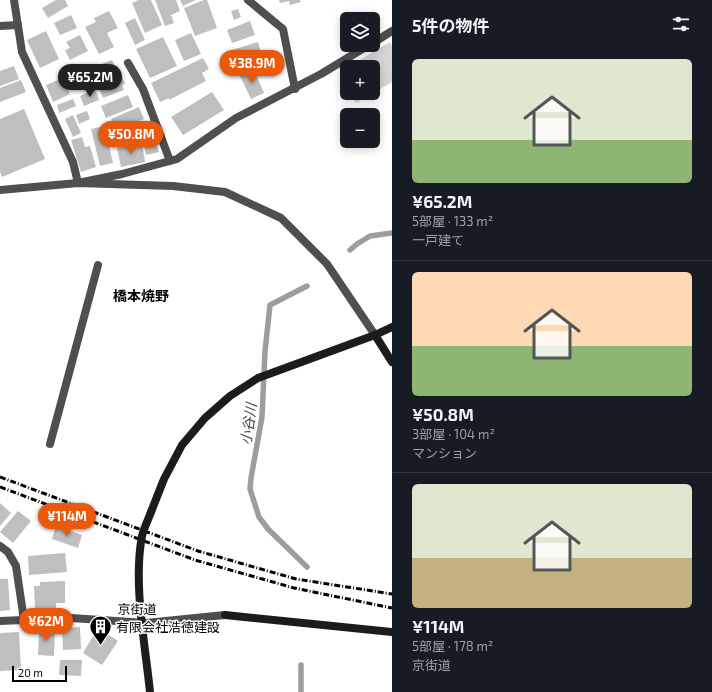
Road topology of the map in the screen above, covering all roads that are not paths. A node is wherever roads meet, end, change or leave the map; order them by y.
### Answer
1 (14, 0) edge
2 (248, 0) edge
3 (18, 25) junction
4 (0, 26) edge
5 (392, 31) edge
6 (380, 39) edge
7 (357, 52) edge
8 (128, 63) dead end
9 (295, 89) junction
10 (170, 161) junction
11 (78, 183) junction
12 (0, 190) edge
13 (98, 265) dead end
14 (392, 326) edge
15 (375, 335) junction
16 (392, 362) edge
17 (50, 444) dead end
18 (0, 546) edge
19 (24, 620) junction
20 (0, 622) edge
21 (392, 632) edge
22 (150, 692) edge

1 - 3 street
2 - 9 street
3 - 4 street
3 - 11 street
5 - 6 street
7 - 9 street
8 - 10 street
9 - 10 street
10 - 11 street
11 - 12 street
11 - 15 street
13 - 17 street
14 - 15 street
15 - 16 street
15 - 22 street, bridge
18 - 19 street
19 - 20 street, 京街道
19 - 21 street, 京街道

